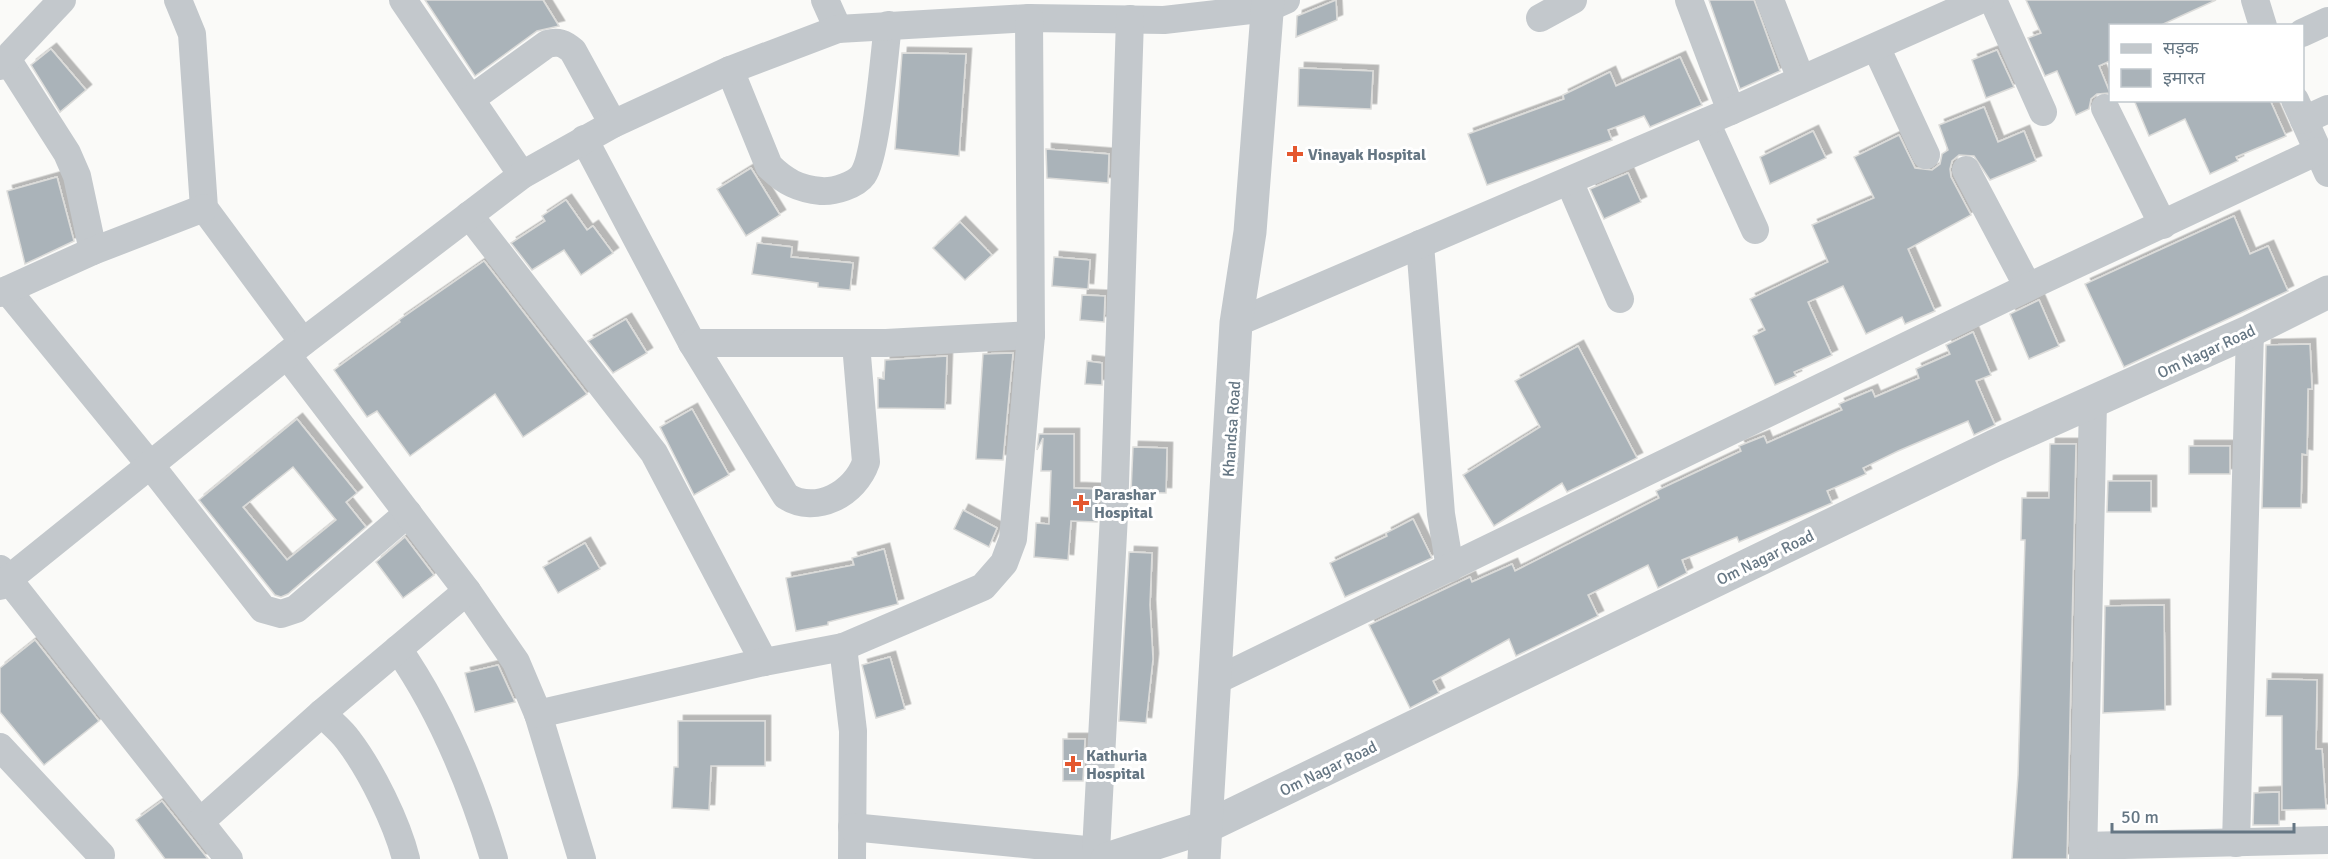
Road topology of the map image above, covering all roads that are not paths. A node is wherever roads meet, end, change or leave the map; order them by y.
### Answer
1 (62, 0) edge
2 (178, 0) edge
3 (403, 0) edge
4 (825, 0) edge
5 (1573, 0) edge
6 (1689, 0) edge
7 (1770, 0) edge
8 (1980, 0) edge
9 (1993, 0) edge
10 (2255, 0) edge
11 (1274, 3) edge
12 (1164, 10) edge
13 (1029, 18) junction
14 (1540, 18) dead end
15 (1130, 20) junction
16 (2328, 21) edge
17 (2263, 24) edge
18 (888, 25) junction
19 (838, 29) junction
20 (2304, 32) edge
21 (1876, 47) junction
22 (4, 62) edge
23 (730, 70) junction
24 (1801, 79) junction
25 (471, 99) junction
26 (2105, 108) dead end
27 (2309, 110) edge
28 (2043, 112) dead end
29 (1719, 117) junction
30 (613, 124) junction
31 (584, 139) junction
32 (1926, 155) dead end
33 (2323, 162) edge
34 (1966, 170) dead end
35 (522, 175) junction
36 (1569, 181) junction
37 (204, 208) junction
38 (469, 215) junction
39 (2163, 225) junction
40 (1755, 230) dead end
41 (1420, 244) junction
42 (93, 251) junction
43 (2028, 287) junction
44 (4, 292) edge
45 (2328, 292) edge
46 (1620, 299) dead end
47 (1236, 323) junction
48 (2250, 331) junction
49 (1031, 335) junction
50 (692, 343) junction
51 (856, 344) junction
52 (295, 349) junction
53 (2093, 402) junction
54 (151, 466) junction
55 (408, 513) junction
56 (1450, 568) junction
57 (3, 578) edge
58 (467, 591) junction
59 (843, 647) junction
60 (398, 649) junction
61 (764, 662) junction
62 (1215, 681) junction
63 (322, 713) junction
64 (538, 714) junction
65 (0, 747) edge
66 (201, 821) junction
67 (852, 827) junction
68 (1205, 843) edge
69 (2236, 843) junction
70 (2311, 847) edge
71 (2200, 851) edge
72 (2083, 853) edge
73 (101, 855) dead end
74 (1100, 856) edge
75 (229, 859) edge
76 (406, 859) edge
77 (494, 859) edge
78 (582, 859) edge
79 (852, 859) edge

1 - 22 street
2 - 37 street
3 - 25 street
4 - 19 street
5 - 14 street
6 - 29 street
7 - 24 street
8 - 21 street
9 - 28 street
10 - 17 street
11 - 12 street
11 - 47 street, Khandsa Road
12 - 15 street
13 - 15 street
13 - 18 street
13 - 49 street
15 - 74 street
16 - 20 street
18 - 19 street
18 - 23 street
19 - 23 street
21 - 24 street
21 - 32 street
22 - 42 street
23 - 30 street
24 - 29 street
25 - 30 street
25 - 35 street
26 - 39 street
27 - 33 street
29 - 36 street
29 - 40 street
30 - 31 street
31 - 35 street
31 - 50 street
33 - 39 street
34 - 43 street
35 - 38 street
36 - 41 street
36 - 46 street
37 - 42 street
37 - 52 street
38 - 52 street
38 - 61 street
39 - 43 street
41 - 47 street
41 - 56 street
42 - 44 street
43 - 56 street
44 - 54 street
45 - 48 street, Om Nagar Road
47 - 62 street, Khandsa Road
48 - 53 street, Om Nagar Road
48 - 69 street
49 - 51 street
49 - 59 street
50 - 51 street
50 - 51 street
52 - 54 street
52 - 55 street
53 - 68 street, Om Nagar Road
53 - 72 street
54 - 55 street
54 - 57 street
55 - 58 street
56 - 62 street
57 - 66 street
58 - 60 street
58 - 64 street
59 - 61 street
59 - 67 street
60 - 63 street
60 - 77 street
61 - 64 street
62 - 68 street, Khandsa Road
63 - 66 street
63 - 76 street
64 - 78 street
65 - 73 street
66 - 75 street
67 - 74 street
67 - 79 street
68 - 74 street, Om Nagar Road
69 - 70 street
69 - 71 street
71 - 72 street

